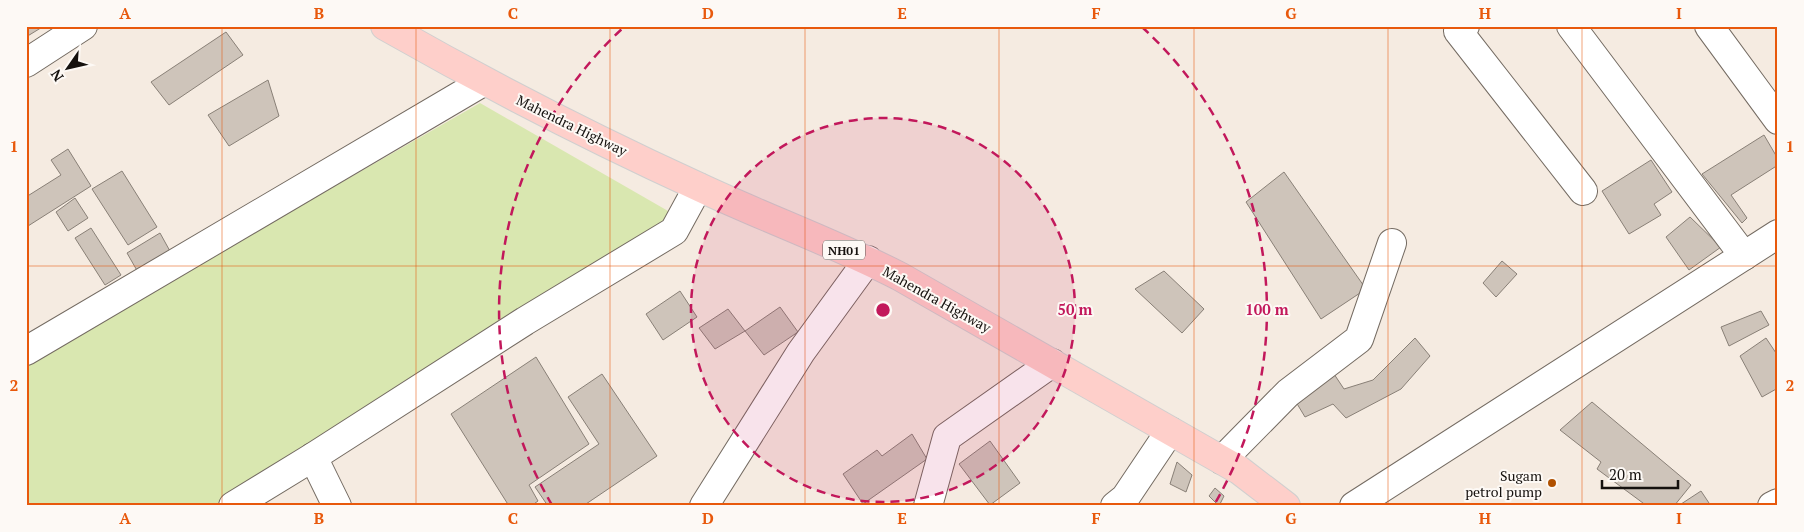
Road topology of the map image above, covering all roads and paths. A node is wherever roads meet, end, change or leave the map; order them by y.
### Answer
1 (82, 26) edge
2 (385, 26) edge
3 (1465, 26) edge
4 (1571, 26) edge
5 (1717, 29) edge
6 (26, 63) edge
7 (483, 82) junction
8 (1778, 120) edge
9 (698, 187) junction
10 (1583, 191) dead end
11 (1778, 234) edge
12 (1392, 243) dead end
13 (1744, 256) junction
14 (868, 260) junction
15 (26, 351) edge
16 (1052, 363) junction
17 (1170, 431) junction
18 (313, 457) junction
19 (1222, 460) junction
20 (1778, 503) edge
21 (233, 506) edge
22 (337, 506) edge
23 (704, 506) edge
24 (928, 506) edge
25 (1115, 506) edge
26 (1286, 506) edge
27 (1354, 506) edge
28 (1772, 506) edge

1 - 6 street
2 - 7 highway, Mahendra Highway / NH01
3 - 10 street
4 - 13 street
5 - 8 street
7 - 9 highway, Mahendra Highway / NH01
7 - 15 street
9 - 14 highway, Mahendra Highway / NH01
9 - 18 street
11 - 13 street
12 - 19 street
13 - 27 street
14 - 16 highway, Mahendra Highway / NH01
14 - 23 street
16 - 17 highway, Mahendra Highway / NH01
16 - 24 street
17 - 19 highway, Mahendra Highway / NH01
17 - 25 street
18 - 21 street
18 - 22 street
19 - 26 highway, Mahendra Highway / NH01
20 - 28 street

